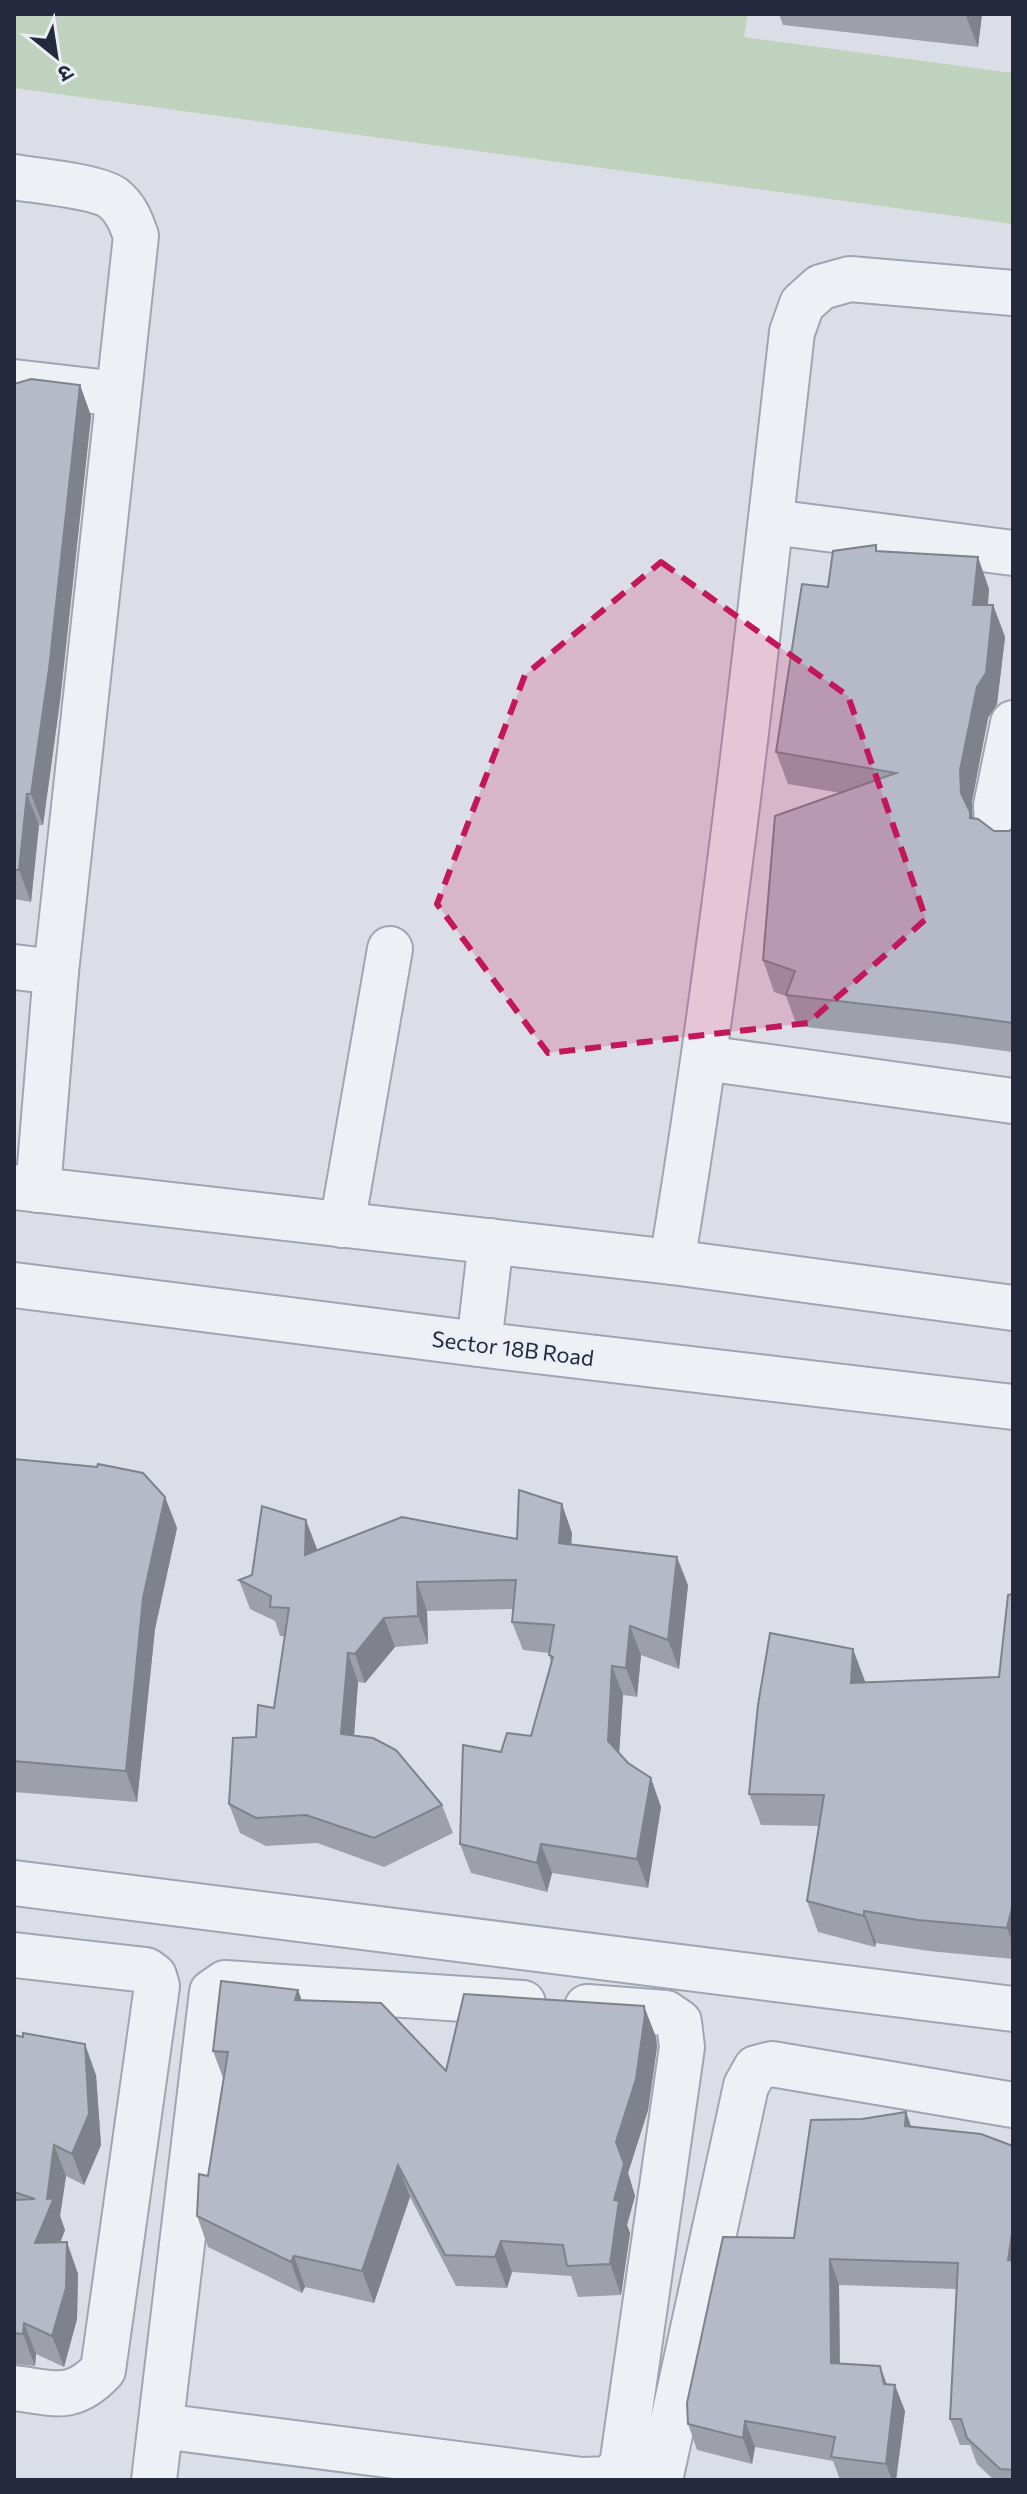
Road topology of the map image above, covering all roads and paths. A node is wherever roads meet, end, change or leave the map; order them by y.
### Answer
1 (14, 177) edge
2 (1013, 293) edge
3 (14, 382) edge
4 (118, 394) junction
5 (772, 522) junction
6 (1013, 553) edge
7 (1013, 723) edge
8 (1013, 839) edge
9 (390, 949) dead end
10 (35, 969) edge
11 (704, 1058) junction
12 (1013, 1101) edge
13 (26, 1188) edge
14 (342, 1225) junction
15 (491, 1241) junction
16 (672, 1262) junction
17 (14, 1285) edge
18 (1013, 1308) edge
19 (479, 1344) junction
20 (1013, 1407) edge
21 (14, 1883) edge
22 (14, 1955) edge
23 (1013, 2009) edge
24 (1013, 2105) edge
25 (14, 2388) edge
26 (161, 2426) junction
27 (154, 2480) edge
28 (660, 2480) edge

1 - 4 street
2 - 5 street
3 - 4 street
4 - 10 street
5 - 6 street
5 - 11 street
7 - 8 street
9 - 14 street
10 - 13 street
11 - 12 street
11 - 16 street
13 - 14 street
14 - 15 street
15 - 16 street
15 - 19 street
16 - 18 street
17 - 19 street, Sector 18B Road
19 - 20 street, Sector 18B Road
21 - 23 street
22 - 25 street
24 - 28 street
26 - 26 street
26 - 27 street

